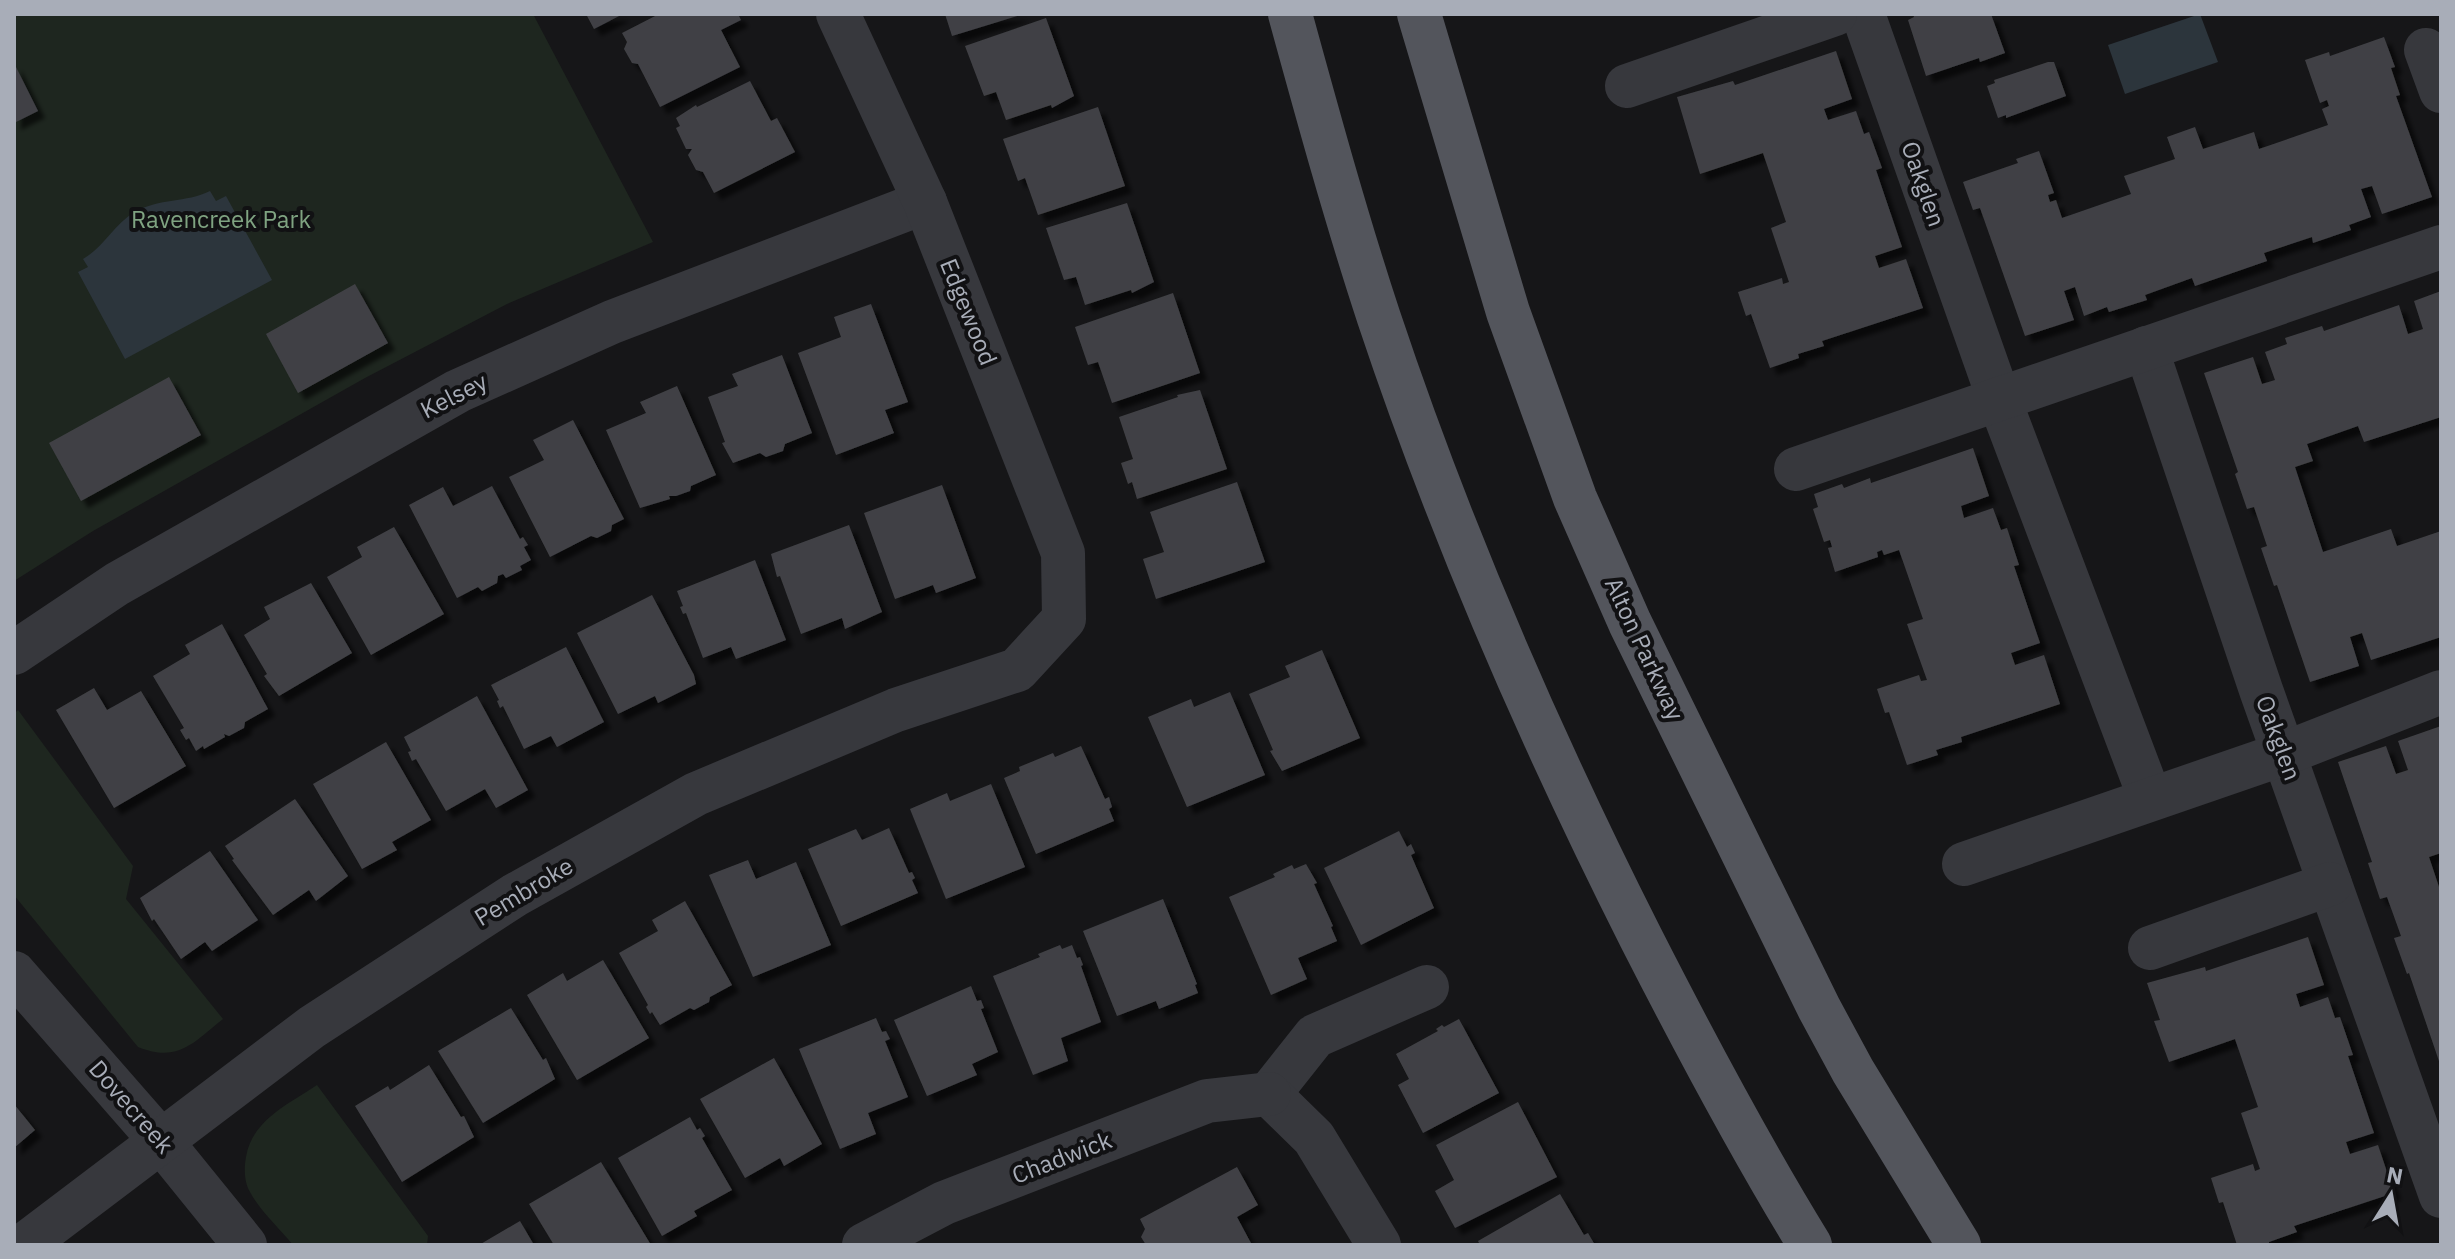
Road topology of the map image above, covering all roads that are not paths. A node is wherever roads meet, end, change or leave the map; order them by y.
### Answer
1 (838, 14) edge
2 (1290, 14) edge
3 (1419, 14) edge
4 (1835, 14) edge
5 (1863, 14) edge
6 (2426, 50) dead end
7 (1627, 86) dead end
8 (2441, 91) edge
9 (925, 202) junction
10 (2441, 247) edge
11 (2146, 348) junction
12 (1999, 399) junction
13 (1796, 469) dead end
14 (1064, 619) joint
15 (14, 653) edge
16 (2441, 692) edge
17 (2283, 754) junction
18 (2150, 798) junction
19 (1964, 864) dead end
20 (2330, 884) junction
21 (2150, 948) dead end
22 (14, 973) edge
23 (1427, 987) dead end
24 (1269, 1094) junction
25 (2429, 1123) edge
26 (160, 1140) junction
27 (2441, 1196) edge
28 (24, 1245) edge
29 (245, 1245) edge
30 (864, 1245) edge
31 (1379, 1245) edge
32 (1810, 1245) edge
33 (1959, 1245) edge

1 - 9 street, Edgewood
2 - 32 main road
3 - 33 main road, Alton Parkway
4 - 7 street
5 - 12 street, Oakglen
6 - 8 street
9 - 14 street, Edgewood
9 - 15 street, Kelsey
10 - 11 street
11 - 12 street
11 - 17 street, Oakglen
12 - 13 street
12 - 18 street, Oakglen
14 - 26 street, Pembroke
16 - 17 street
17 - 18 street
17 - 20 street, Oakglen
18 - 19 street
20 - 21 street
20 - 25 street, Oakglen
22 - 26 street, Dovecreek
23 - 24 street
24 - 30 street, Chadwick
24 - 31 street
25 - 27 street, Oakglen
26 - 28 street, Pembroke
26 - 29 street, Dovecreek

